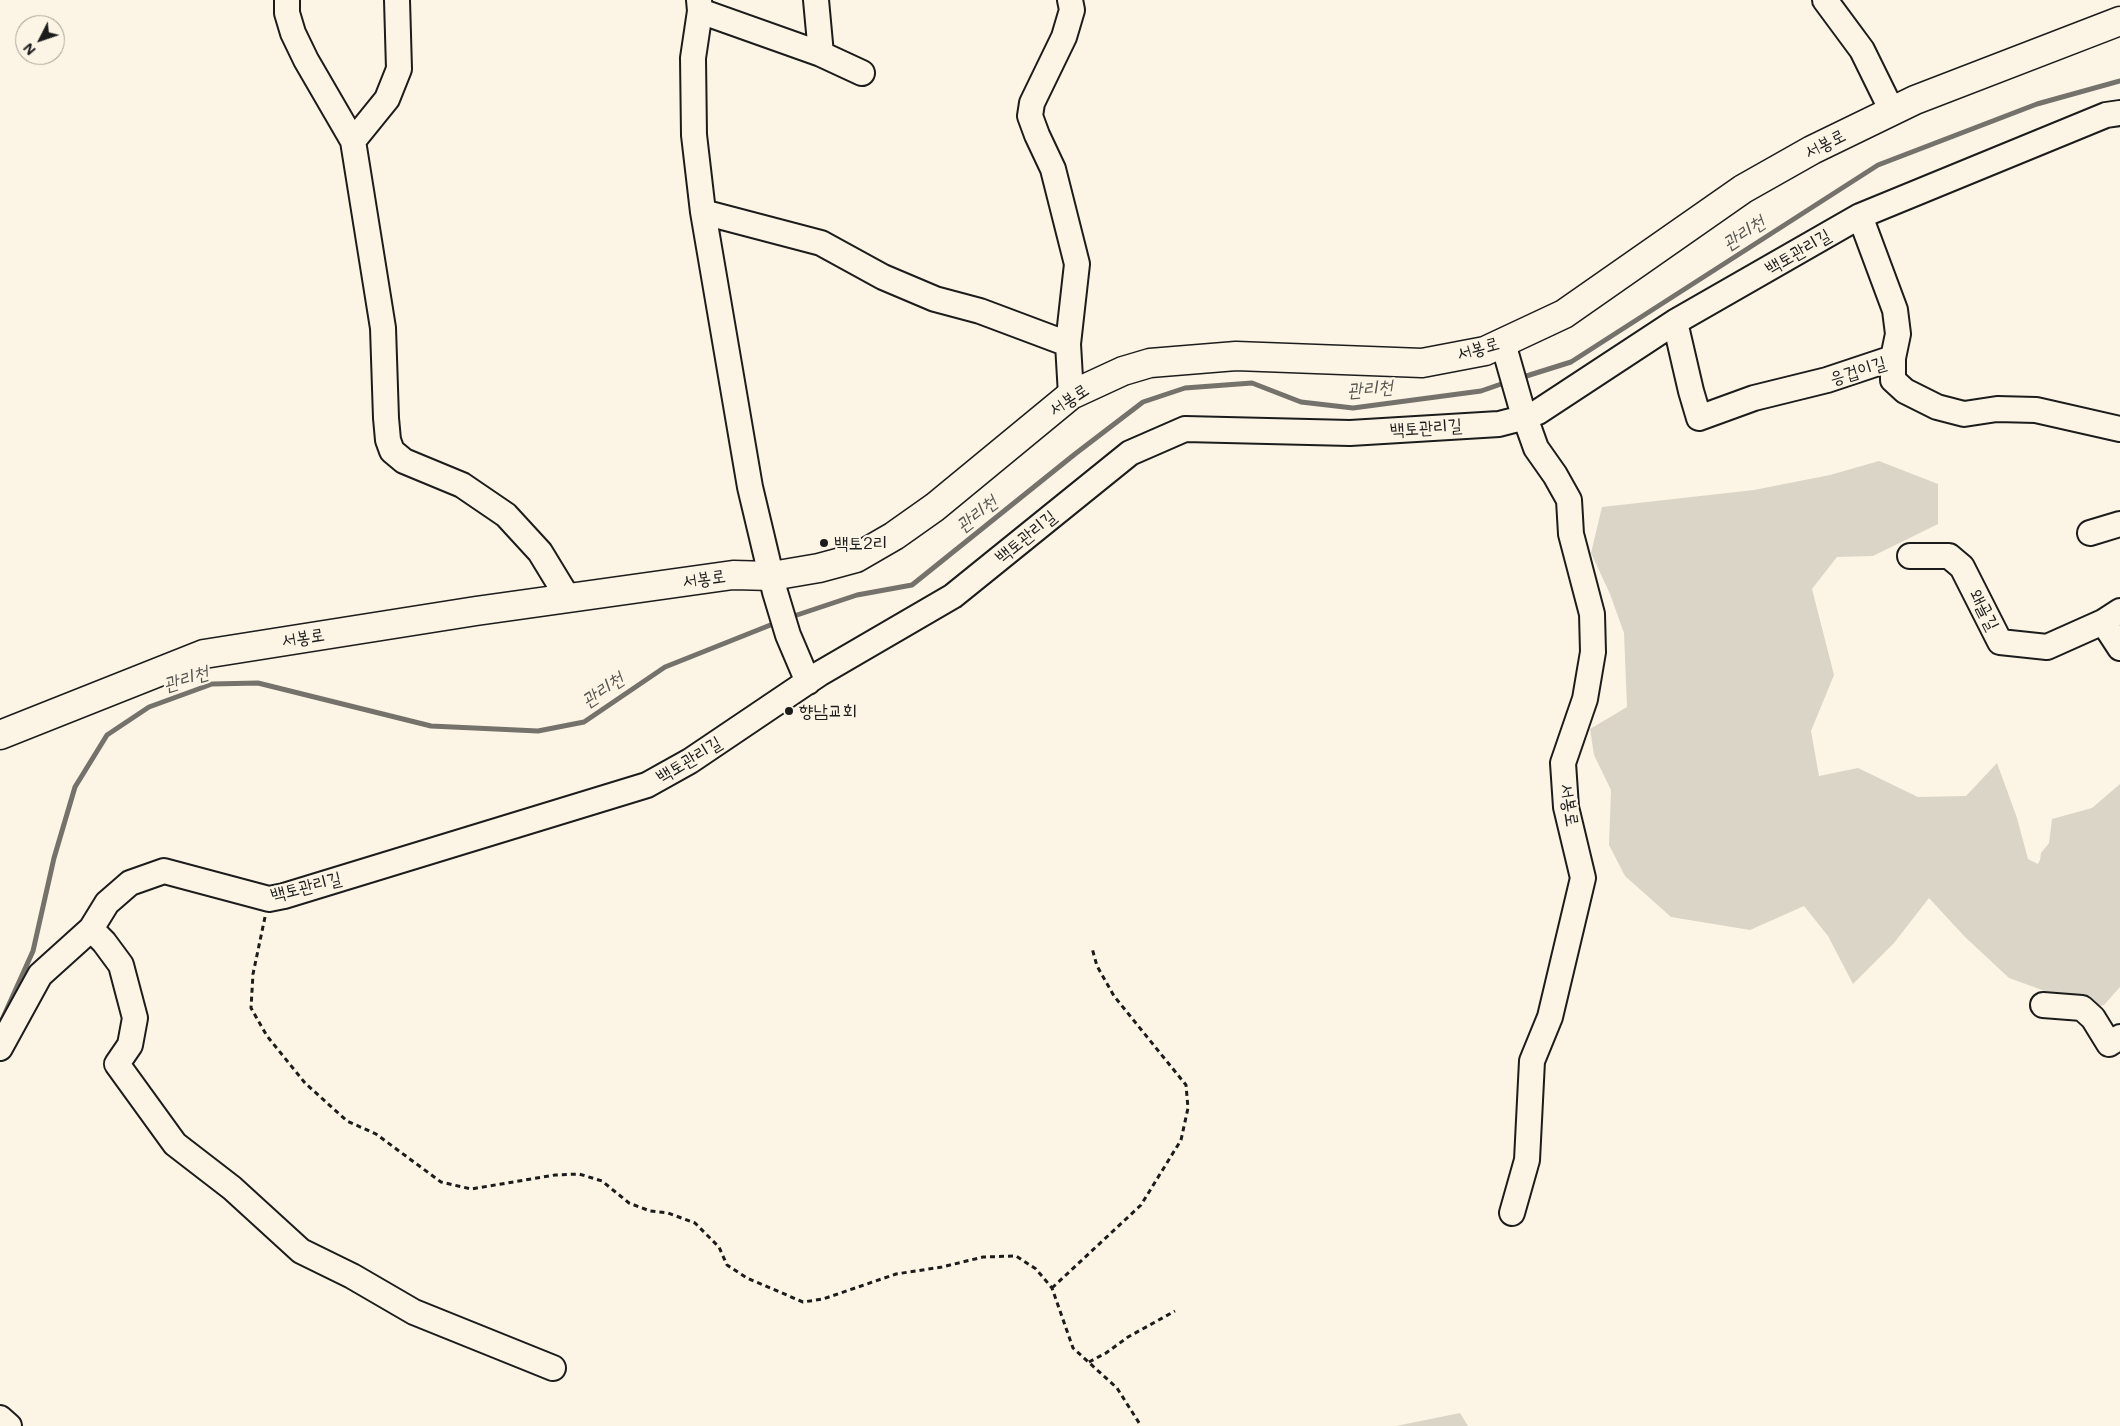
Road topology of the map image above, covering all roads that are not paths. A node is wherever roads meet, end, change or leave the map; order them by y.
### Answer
1 (287, 0) edge
2 (397, 0) edge
3 (816, 0) edge
4 (1070, 0) edge
5 (1825, 0) edge
6 (700, 5) edge
7 (2120, 21) edge
8 (821, 54) junction
9 (862, 73) dead end
10 (1892, 111) junction
11 (2120, 113) edge
12 (353, 141) junction
13 (704, 212) junction
14 (1860, 216) junction
15 (1675, 322) junction
16 (1503, 343) junction
17 (1068, 344) junction
18 (1893, 358) junction
19 (1071, 395) junction
20 (1524, 411) junction
21 (2120, 429) edge
22 (2120, 524) edge
23 (2090, 533) dead end
24 (1910, 556) dead end
25 (773, 584) junction
26 (568, 598) junction
27 (2111, 616) edge
28 (2120, 648) edge
29 (808, 682) junction
30 (0, 735) edge
31 (91, 929) junction
32 (2043, 1005) dead end
33 (2120, 1037) edge
34 (0, 1048) edge
35 (1512, 1213) dead end
36 (553, 1368) dead end
37 (0, 1418) edge
38 (10, 1426) edge

1 - 12 street
2 - 12 street
3 - 8 street
4 - 17 street
5 - 10 street
6 - 8 street
6 - 13 street
7 - 10 main road, 서봉로
8 - 9 street
10 - 16 main road, 서봉로
11 - 14 street, 백토관리길
12 - 26 street
13 - 17 street
13 - 25 street
14 - 15 street, 백토관리길
14 - 18 street
15 - 18 street, 응겁이길
15 - 20 street, 백토관리길
16 - 19 main road, 서봉로
16 - 20 street, 서봉로
17 - 19 street
18 - 21 street, 응겁이길
19 - 25 main road, 서봉로
20 - 29 street, 백토관리길
20 - 35 street, 서봉로
22 - 23 street
24 - 27 street, 왜골길
25 - 26 main road, 서봉로
25 - 29 street
26 - 30 main road, 서봉로
27 - 28 street
29 - 31 street, 백토관리길
31 - 34 street, 백토관리길
31 - 36 street
32 - 33 street
37 - 38 street

